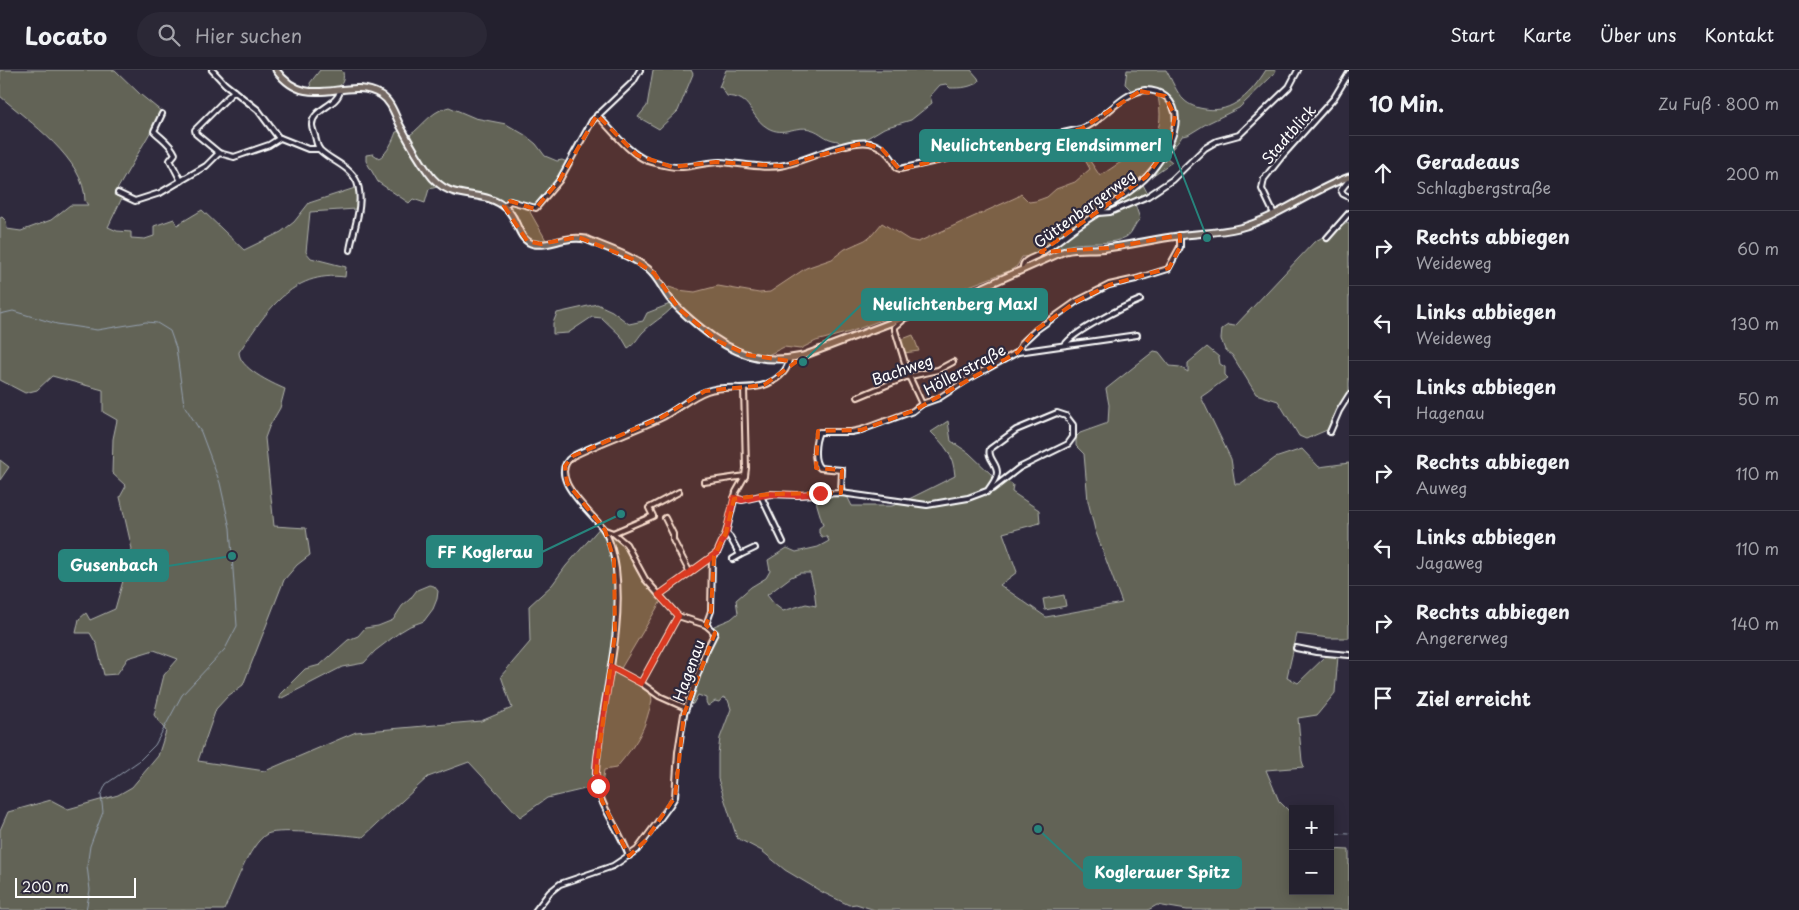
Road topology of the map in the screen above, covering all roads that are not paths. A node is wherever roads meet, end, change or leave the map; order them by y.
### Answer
1 (212, 70) edge
2 (276, 70) edge
3 (640, 70) edge
4 (1298, 70) edge
5 (1349, 74) edge
6 (234, 91) junction
7 (340, 91) junction
8 (162, 114) dead end
9 (597, 115) junction
10 (280, 138) junction
11 (319, 149) junction
12 (219, 153) junction
13 (1349, 178) edge
14 (181, 181) junction
15 (118, 193) dead end
16 (1349, 197) edge
17 (504, 206) junction
18 (1098, 213) junction
19 (1273, 213) junction
20 (1349, 213) edge
21 (1180, 235) junction
22 (1327, 238) dead end
23 (350, 250) dead end
24 (1023, 269) junction
25 (1140, 300) dead end
26 (903, 317) junction
27 (1137, 335) dead end
28 (1065, 345) junction
29 (1018, 352) junction
30 (788, 359) junction
31 (953, 362) dead end
32 (909, 376) junction
33 (744, 388) junction
34 (1349, 395) edge
35 (858, 397) dead end
36 (922, 404) junction
37 (1330, 432) dead end
38 (745, 476) junction
39 (704, 482) dead end
40 (679, 492) dead end
41 (987, 492) junction
42 (841, 493) junction
43 (760, 496) junction
44 (734, 498) junction
45 (665, 518) dead end
46 (605, 530) junction
47 (613, 533) junction
48 (726, 533) junction
49 (783, 542) dead end
50 (755, 548) dead end
51 (740, 555) junction
52 (712, 557) junction
53 (732, 559) dead end
54 (690, 573) junction
55 (659, 595) junction
56 (678, 616) junction
57 (706, 625) junction
58 (1296, 648) dead end
59 (1349, 655) edge
60 (611, 667) junction
61 (641, 683) junction
62 (686, 708) junction
63 (629, 856) junction
64 (536, 910) edge

1 - 6 street
2 - 7 main road
3 - 9 street
4 - 18 street
5 - 19 street, Stadtblick
6 - 10 street
6 - 12 street
7 - 11 street
7 - 17 main road
8 - 14 street
9 - 17 street
9 - 18 street, Güttenbergerweg
10 - 11 street
10 - 12 street
11 - 23 street
12 - 14 street
13 - 16 street
13 - 19 main road
14 - 15 street
17 - 30 main road
18 - 24 street, Güttenbergerweg
19 - 21 main road
20 - 22 street
21 - 24 main road
21 - 29 street, Höllerstraße
24 - 26 main road
25 - 28 street
26 - 30 main road
26 - 32 street, Höllerstraße
27 - 28 street
28 - 29 street
29 - 36 street, Höllerstraße
30 - 33 street
31 - 32 street, Bachweg
32 - 35 street, Bachweg
32 - 36 street, Höllerstraße
33 - 38 street
33 - 46 street
34 - 37 street
36 - 42 street
38 - 39 street
38 - 44 street
40 - 47 street
41 - 41 street
41 - 42 street
42 - 43 street
43 - 44 street
43 - 49 street
44 - 48 street
45 - 54 street
46 - 47 street
46 - 60 street
47 - 55 street
48 - 51 street
48 - 52 street
50 - 51 street
51 - 53 street
52 - 54 street
52 - 57 street
54 - 55 street
55 - 56 street
56 - 57 street, Hagenau
56 - 61 street
57 - 62 street, Hagenau
58 - 59 street
60 - 61 street
60 - 63 street
61 - 62 street
62 - 63 street, Hagenau
63 - 64 street, Hagenau

